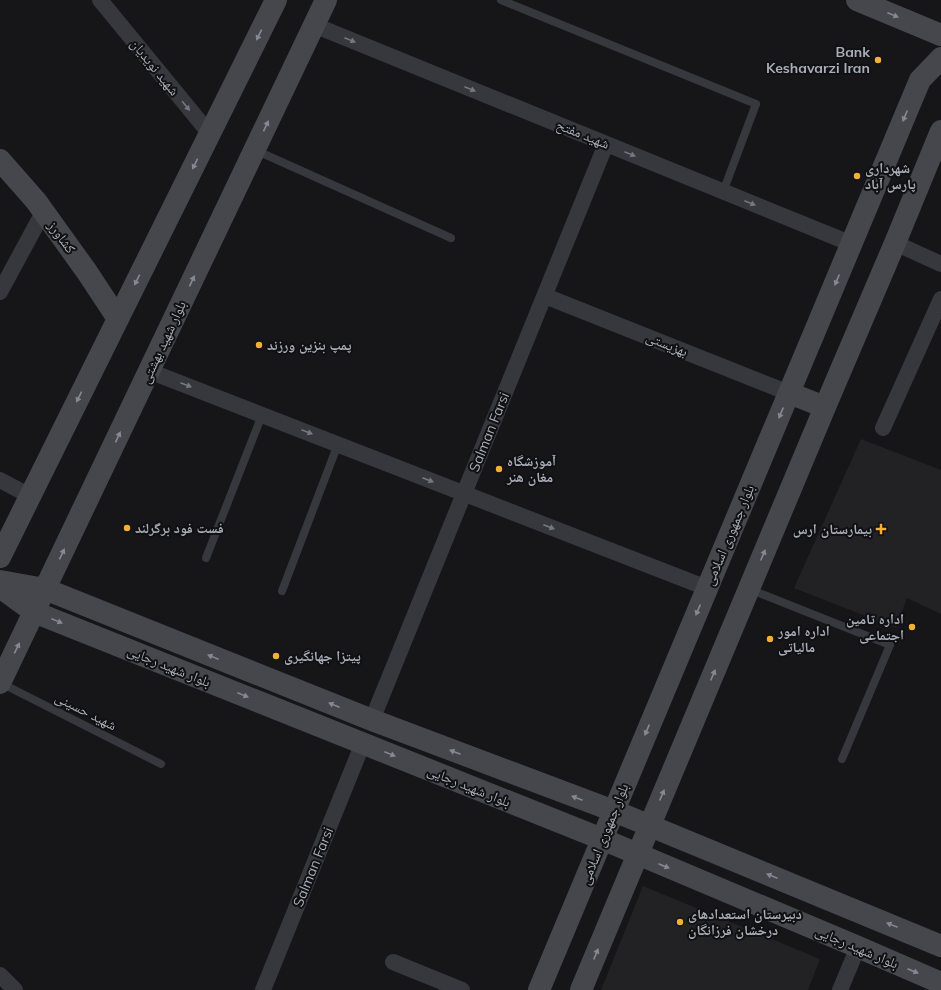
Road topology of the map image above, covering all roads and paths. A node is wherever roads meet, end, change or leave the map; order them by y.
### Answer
1 (100, 0) edge
2 (276, 0) edge
3 (326, 0) edge
4 (501, 0) edge
5 (857, 0) edge
6 (314, 25) junction
7 (941, 35) edge
8 (941, 58) edge
9 (941, 130) edge
10 (210, 134) junction
11 (606, 144) junction
12 (254, 150) junction
13 (0, 160) edge
14 (0, 170) edge
15 (723, 192) junction
16 (40, 218) junction
17 (451, 238) dead end
18 (895, 243) junction
19 (852, 244) junction
20 (941, 264) edge
21 (0, 292) edge
22 (545, 296) junction
23 (941, 299) edge
24 (116, 322) junction
25 (149, 371) junction
26 (789, 393) junction
27 (825, 407) junction
28 (262, 415) junction
29 (883, 428) dead end
30 (338, 444) junction
31 (0, 480) edge
32 (464, 494) junction
33 (30, 496) junction
34 (0, 557) edge
35 (206, 558) dead end
36 (0, 581) edge
37 (0, 587) edge
38 (707, 588) junction
39 (45, 589) junction
40 (749, 589) junction
41 (282, 591) dead end
42 (34, 612) junction
43 (0, 683) edge
44 (372, 720) junction
45 (363, 743) junction
46 (842, 759) dead end
47 (161, 764) dead end
48 (614, 811) junction
49 (649, 826) junction
50 (602, 840) junction
51 (637, 855) junction
52 (941, 946) edge
53 (858, 947) junction
54 (393, 962) dead end
55 (0, 975) edge
56 (941, 983) edge
57 (15, 990) edge
58 (263, 990) edge
59 (462, 990) edge
60 (538, 990) edge
61 (581, 990) edge
62 (840, 990) edge

1 -> 10 street, شهید نویدیان
2 -> 10 main road
3 - 6 main road, بلوار شهید بهشتی
4 - 15 lane
5 -> 7 main road
6 -> 11 street, شهید مفتح
12 -> 6 main road, بلوار شهید بهشتی
8 -> 19 main road, بلوار جمهوری اسلامی
9 - 18 main road
10 -> 24 main road
11 -> 15 street, شهید مفتح
11 - 22 street, Salman Farsi
12 - 17 lane
25 -> 12 main road, بلوار شهید بهشتی
13 - 24 main road, کشاورز
14 - 16 main road, کشاورز
15 -> 19 street, شهید مفتح
16 - 21 street
16 - 24 main road, کشاورز
18 - 20 street
18 - 27 main road
19 -> 26 main road, بلوار جمهوری اسلامی
22 - 26 street, بهزیستی
22 - 32 street, Salman Farsi
23 - 29 street
24 -> 33 main road
25 -> 28 street
39 -> 25 main road, بلوار شهید بهشتی
26 - 27 main road
26 -> 38 main road, بلوار جمهوری اسلامی
40 -> 27 main road
28 -> 30 street
28 - 35 lane
30 -> 32 street
30 - 41 lane
31 - 33 street
32 -> 38 street
32 - 44 street, Salman Farsi
33 - 34 main road
36 - 39 main road, بلوار شهید رجایی
37 - 42 main road, بلوار شهید رجایی
38 -> 48 main road, بلوار جمهوری اسلامی
39 - 42 main road, بلوار شهید بهشتی
44 -> 39 main road, بلوار شهید رجایی
40 - 46 lane
49 -> 40 main road
43 -> 42 main road, بلوار شهید بهشتی
42 -> 45 main road, بلوار شهید رجایی
43 - 47 lane, شهید حسینی
48 -> 44 main road, بلوار شهید رجایی
45 -> 50 main road, بلوار شهید رجایی
45 - 58 street, Salman Farsi
48 - 49 main road, بلوار شهید رجایی
48 - 50 main road, بلوار جمهوری اسلامی
49 - 51 main road
52 -> 49 main road, بلوار شهید رجایی
50 - 51 main road, بلوار شهید رجایی
50 - 60 main road, بلوار جمهوری اسلامی
51 -> 53 main road, بلوار شهید رجایی
61 -> 51 main road
53 -> 56 main road, بلوار شهید رجایی
53 - 62 street
54 - 59 street
55 - 57 street

